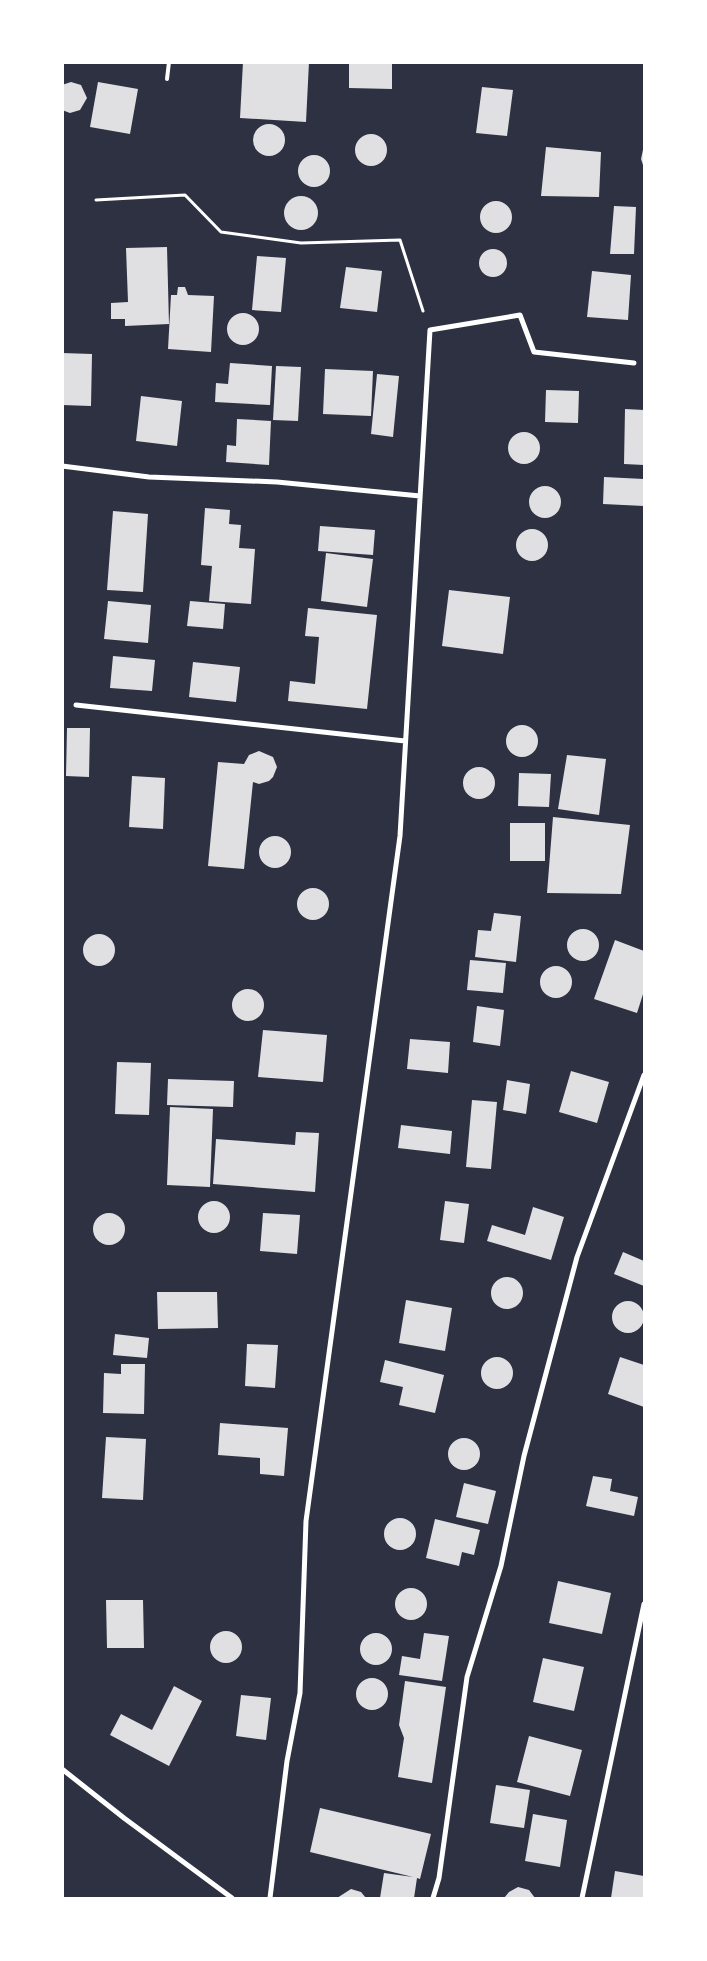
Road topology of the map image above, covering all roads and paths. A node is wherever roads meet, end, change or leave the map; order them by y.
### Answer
1 (169, 62) edge
2 (167, 79) dead end
3 (96, 200) dead end
4 (430, 330) junction
5 (634, 363) dead end
6 (62, 466) edge
7 (420, 496) junction
8 (76, 704) dead end
9 (405, 741) junction
10 (644, 1075) edge
11 (644, 1604) edge
12 (62, 1768) edge
13 (232, 1898) edge
14 (270, 1898) edge
15 (433, 1898) edge
16 (582, 1898) edge

1 - 2 lane
3 - 4 path
4 - 5 street
4 - 7 street
6 - 7 street
7 - 9 street
8 - 9 street
9 - 14 street
10 - 15 street
11 - 16 street
12 - 13 street

